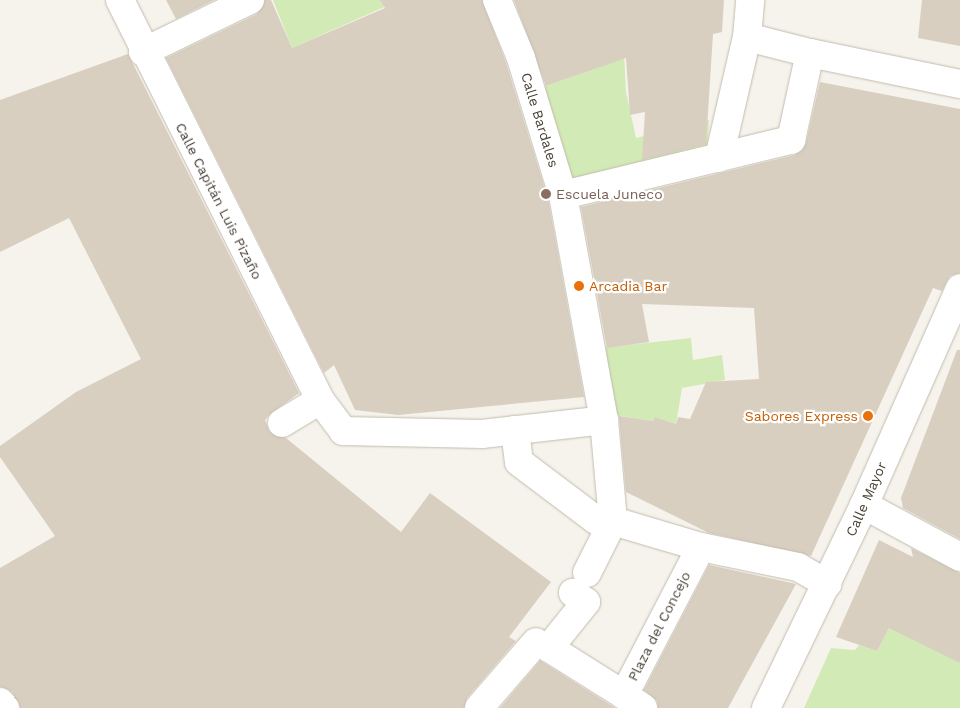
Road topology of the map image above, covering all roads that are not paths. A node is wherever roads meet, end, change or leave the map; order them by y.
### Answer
1 (120, 0) edge
2 (250, 0) edge
3 (497, 0) edge
4 (750, 0) edge
5 (747, 36) junction
6 (143, 52) junction
7 (810, 53) junction
8 (960, 84) edge
9 (719, 158) junction
10 (562, 195) junction
11 (960, 288) edge
12 (950, 330) edge
13 (320, 400) junction
14 (604, 420) junction
15 (282, 422) dead end
16 (515, 430) junction
17 (864, 505) junction
18 (613, 521) junction
19 (701, 547) junction
20 (960, 557) edge
21 (827, 584) junction
22 (536, 642) dead end
23 (633, 701) edge
24 (0, 702) edge
25 (5, 708) edge
26 (479, 708) edge
27 (766, 708) edge

1 - 6 street, Calle Capitán Luis Pizaño
2 - 6 street
3 - 10 street, Calle Bardales
4 - 5 street
5 - 7 street
5 - 9 street
6 - 13 street, Calle Capitán Luis Pizaño
7 - 8 street
7 - 9 street
9 - 10 street
10 - 14 street, Calle Bardales
11 - 12 street, Calle Mayor
12 - 17 street, Calle Mayor
13 - 15 street
13 - 16 street, Calle Capitán Luis Pizaño
14 - 16 street
14 - 18 street, Calle Bardales
16 - 18 street
17 - 20 street
17 - 21 street, Calle Mayor
18 - 19 street
18 - 23 street, Plaza del Concejo
19 - 21 street
19 - 23 street, Plaza del Concejo
21 - 27 street, Calle Mayor
22 - 26 street
24 - 25 street

